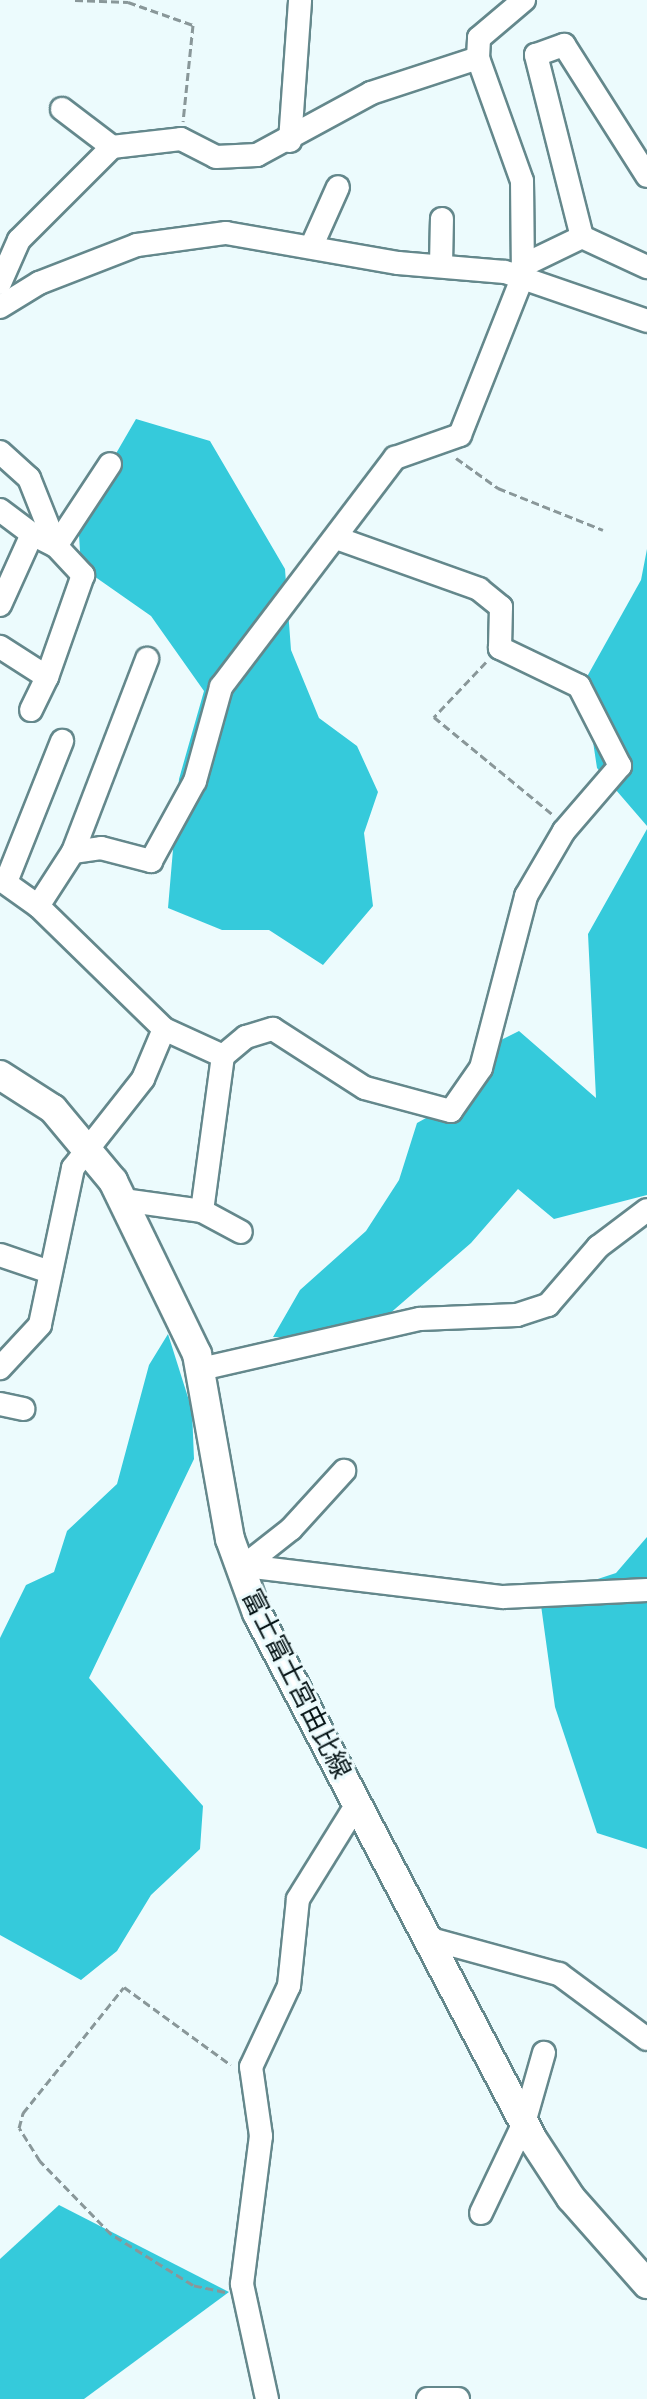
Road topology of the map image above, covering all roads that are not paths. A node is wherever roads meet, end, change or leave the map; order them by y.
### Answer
1 (300, 0) edge
2 (524, 0) edge
3 (478, 58) junction
4 (62, 109) dead end
5 (290, 141) junction
6 (112, 147) junction
7 (647, 176) edge
8 (338, 187) dead end
9 (442, 219) dead end
10 (582, 237) junction
11 (313, 243) junction
12 (441, 265) junction
13 (647, 267) edge
14 (522, 271) junction
15 (0, 283) edge
16 (0, 307) edge
17 (647, 321) edge
18 (0, 452) edge
19 (110, 464) dead end
20 (0, 510) edge
21 (32, 534) junction
22 (339, 539) junction
23 (56, 546) junction
24 (0, 605) edge
25 (0, 647) edge
26 (147, 659) dead end
27 (47, 677) junction
28 (31, 710) dead end
29 (62, 741) dead end
30 (73, 852) junction
31 (3, 881) edge
32 (38, 906) junction
33 (164, 1029) junction
34 (223, 1056) junction
35 (0, 1075) edge
36 (92, 1148) junction
37 (123, 1200) junction
38 (647, 1210) edge
39 (202, 1211) junction
40 (241, 1232) dead end
41 (0, 1255) edge
42 (50, 1272) junction
43 (0, 1368) edge
44 (201, 1369) junction
45 (0, 1404) edge
46 (23, 1409) dead end
47 (344, 1471) dead end
48 (240, 1565) junction
49 (647, 1590) edge
50 (357, 1804) junction
51 (427, 1938) junction
52 (647, 2039) edge
53 (544, 2053) dead end
54 (524, 2123) junction
55 (481, 2213) dead end
56 (647, 2284) edge
57 (267, 2399) edge
58 (428, 2399) edge
59 (458, 2399) edge

1 - 5 street
2 - 3 street
3 - 5 street
3 - 14 street
4 - 6 street
5 - 6 street
6 - 15 street
7 - 10 street
8 - 11 street
9 - 12 street
10 - 13 street
10 - 14 street
11 - 12 street
11 - 16 street
12 - 14 street
14 - 17 street
14 - 22 street
18 - 23 street
19 - 23 street
20 - 21 street
21 - 23 street
21 - 24 street
22 - 30 street
22 - 34 street
23 - 27 street
25 - 27 street
26 - 30 street
27 - 28 street
29 - 31 street
30 - 32 street
31 - 32 street
32 - 33 street
33 - 34 street
33 - 36 street
34 - 39 street
35 - 36 main road, 富士富士宮由比線
36 - 37 main road, 富士富士宮由比線
36 - 42 street
37 - 39 street
37 - 44 main road, 富士富士宮由比線
38 - 44 street
39 - 40 street
41 - 42 street
42 - 43 street
44 - 48 main road, 富士富士宮由比線
45 - 46 street
47 - 48 street
48 - 49 street
48 - 50 main road, 富士富士宮由比線
50 - 51 main road, 富士富士宮由比線
50 - 57 street
51 - 52 street
51 - 54 main road, 富士富士宮由比線
53 - 54 street
54 - 55 street
54 - 56 main road, 富士富士宮由比線
58 - 59 street

